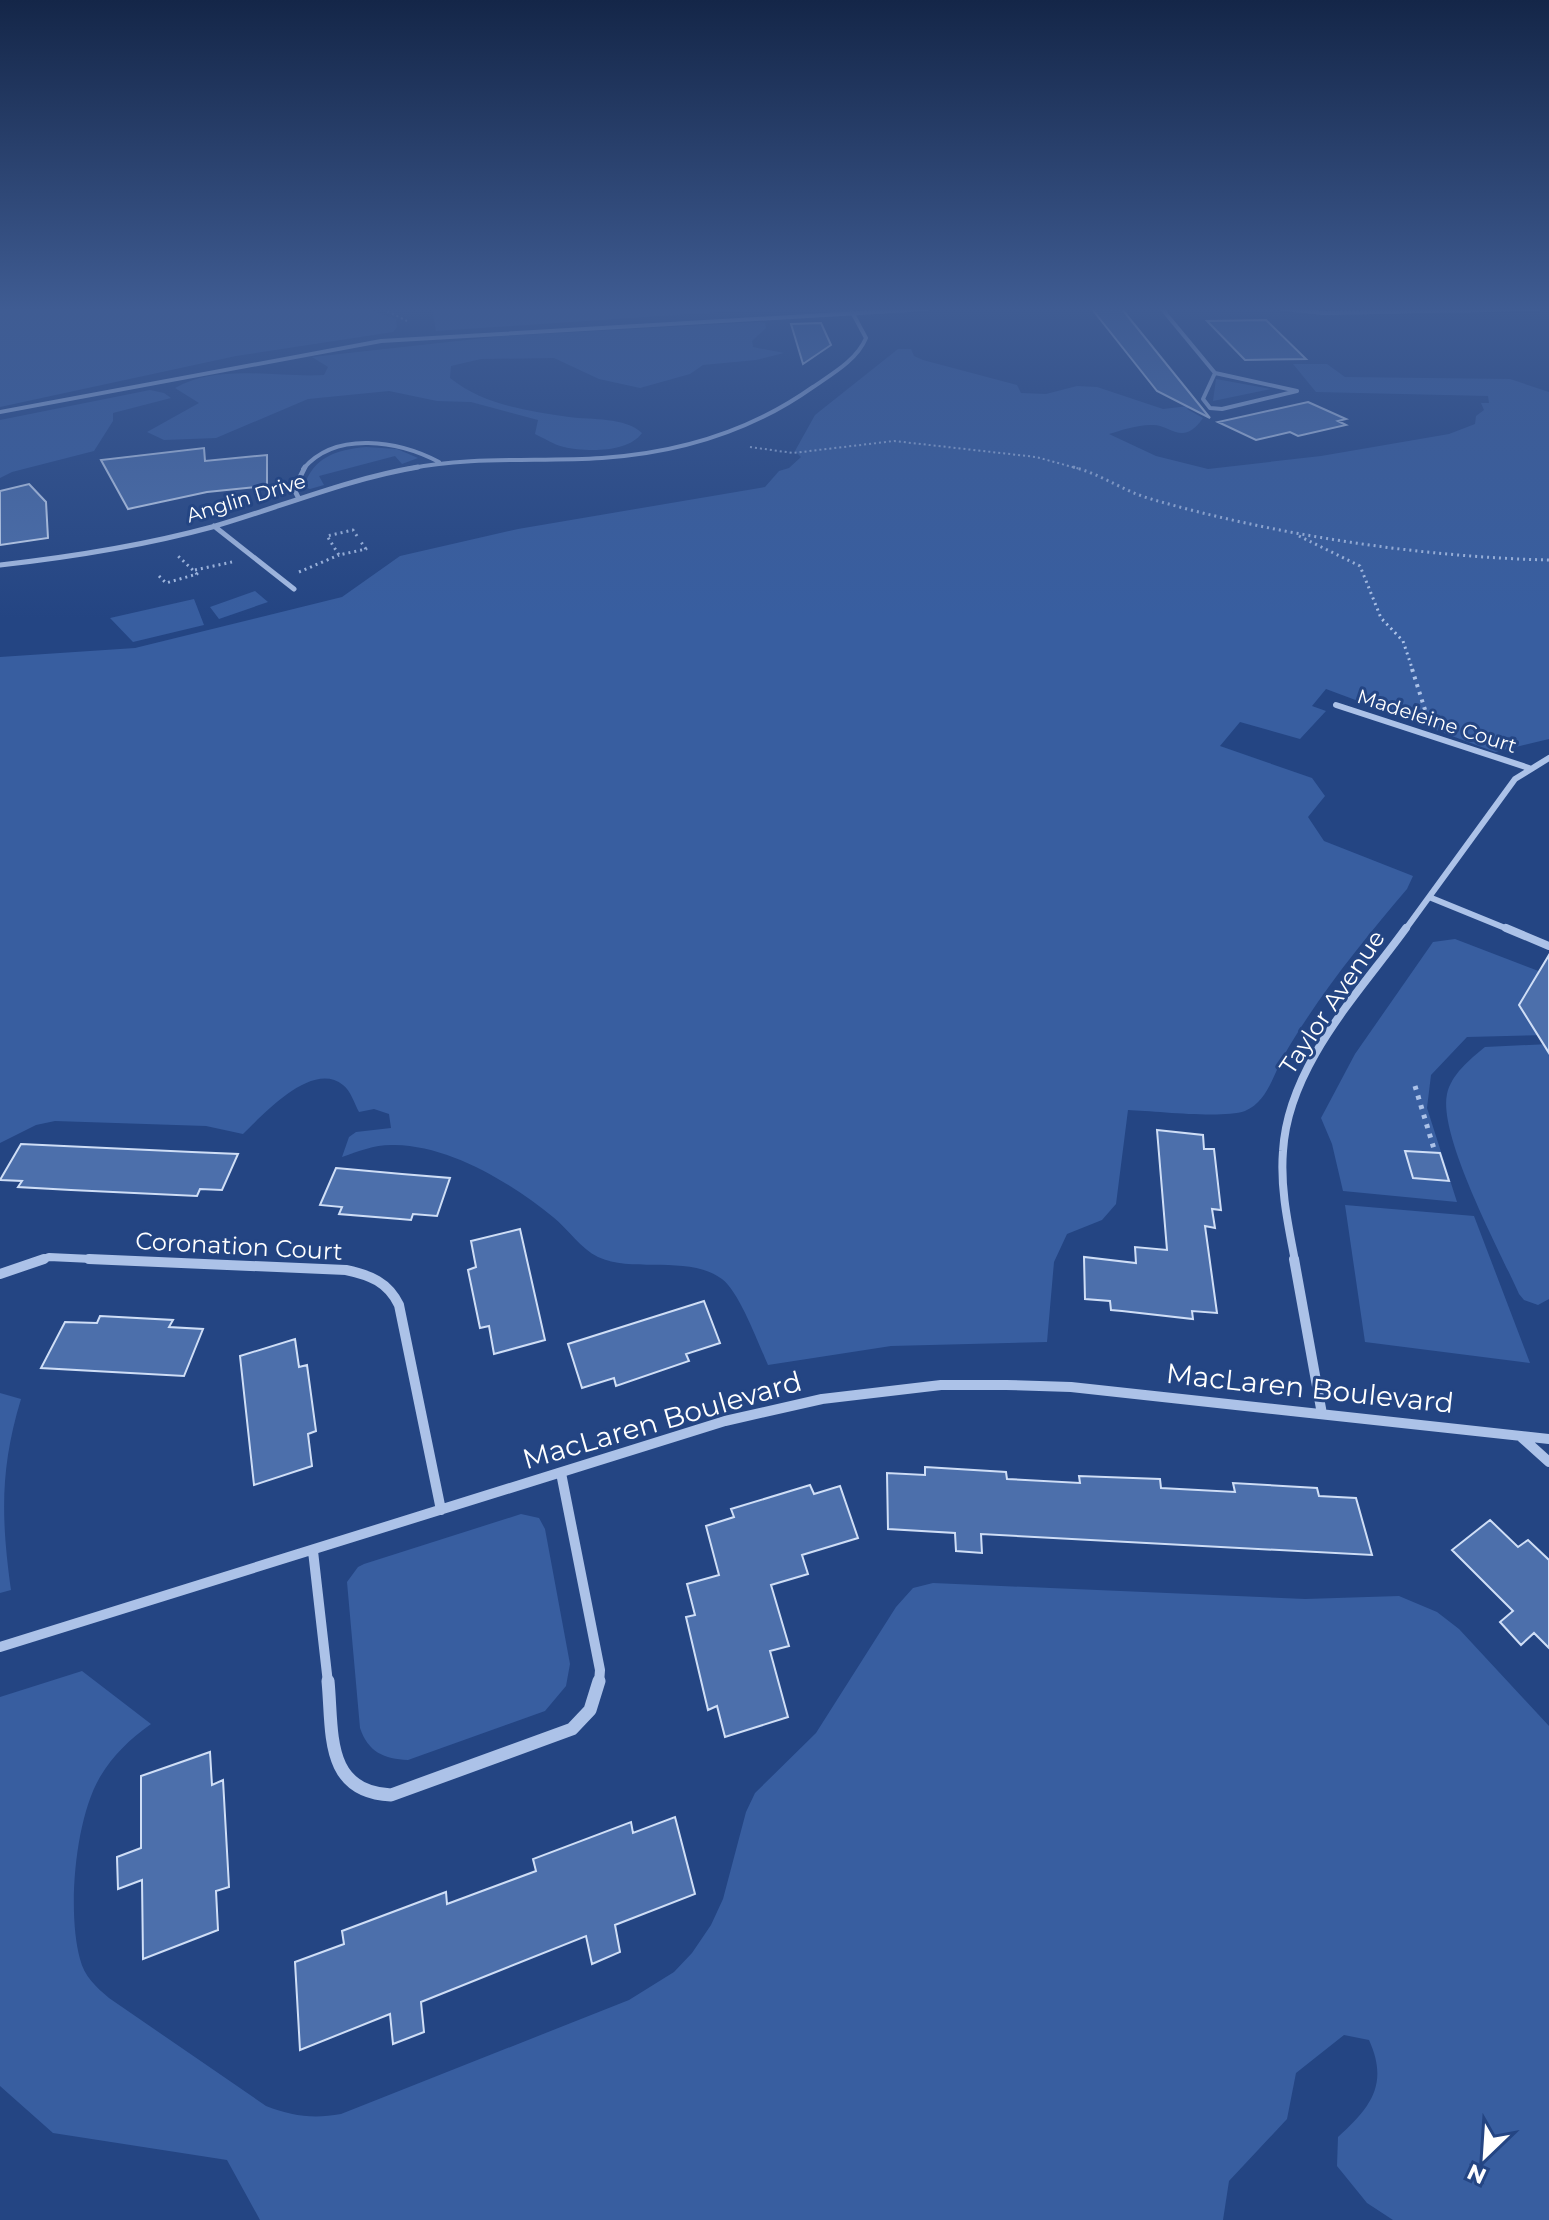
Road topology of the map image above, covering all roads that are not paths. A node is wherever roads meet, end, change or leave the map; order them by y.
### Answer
1 (776, 413) edge
2 (439, 462) junction
3 (299, 499) junction
4 (214, 526) junction
5 (0, 565) edge
6 (294, 589) dead end
7 (1336, 705) dead end
8 (1549, 758) edge
9 (1529, 768) junction
10 (1429, 897) junction
11 (1549, 946) edge
12 (0, 1274) edge
13 (1322, 1414) junction
14 (1520, 1435) junction
15 (1549, 1439) edge
16 (1549, 1462) edge
17 (561, 1473) junction
18 (441, 1510) junction
19 (313, 1551) junction
20 (0, 1647) edge

1 - 2 street, Anglin Drive
2 - 3 street, Anglin Drive
2 - 3 street
3 - 4 street, Anglin Drive
4 - 5 street, Anglin Drive
4 - 6 street
7 - 9 street, Madeleine Court
8 - 9 street, Taylor Avenue
9 - 10 street, Taylor Avenue
10 - 11 street
10 - 13 street, Taylor Avenue
12 - 18 street, Coronation Court
13 - 14 street, MacLaren Boulevard
13 - 17 street, MacLaren Boulevard
14 - 15 street, MacLaren Boulevard
14 - 16 street
17 - 18 street, MacLaren Boulevard
17 - 19 street
18 - 19 street, MacLaren Boulevard
19 - 20 street, MacLaren Boulevard

